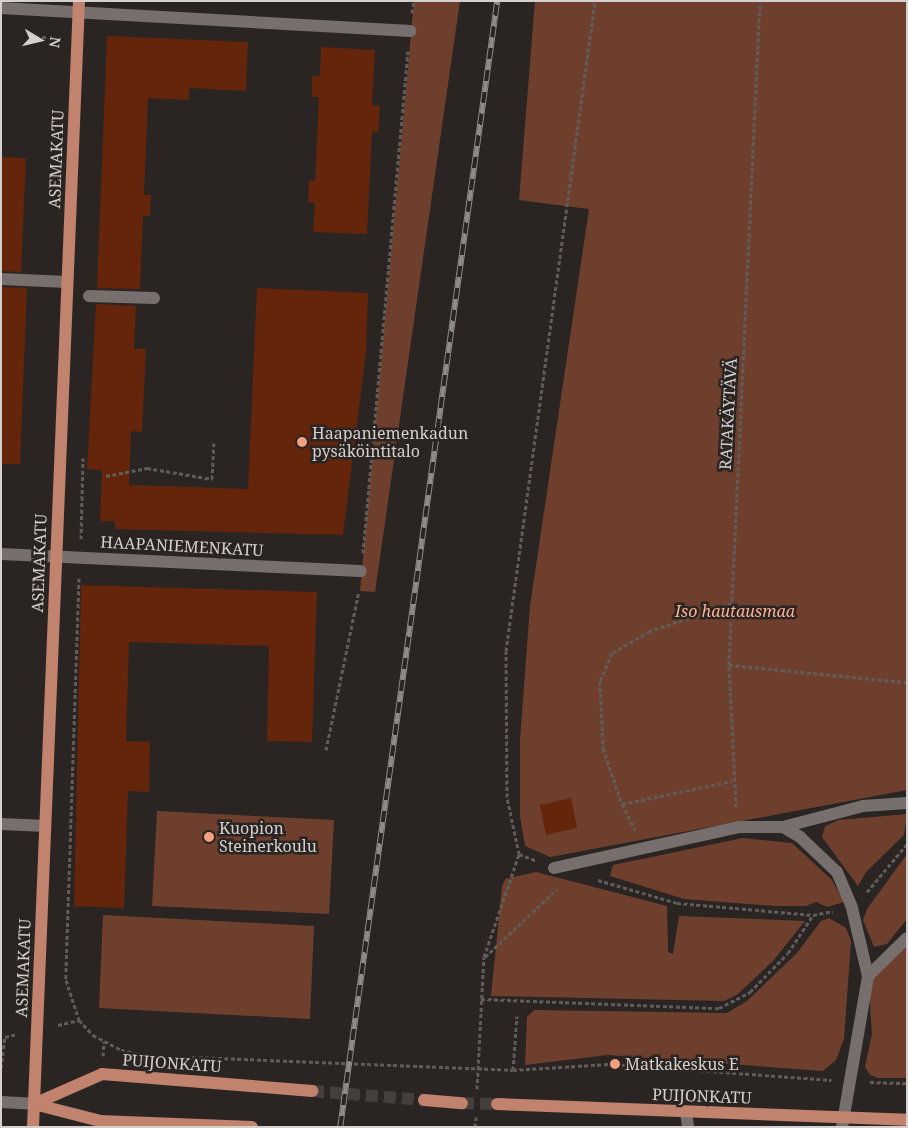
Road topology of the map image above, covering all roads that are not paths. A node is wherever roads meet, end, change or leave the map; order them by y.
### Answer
1 (79, 7) edge
2 (1, 8) edge
3 (410, 32) road end
4 (1, 278) edge
5 (68, 282) junction
6 (88, 296) dead end
7 (154, 298) dead end
8 (1, 554) edge
9 (56, 557) junction
10 (361, 571) road end
11 (907, 803) edge
12 (1, 824) edge
13 (45, 826) junction
14 (783, 827) junction
15 (554, 868) dead end
16 (907, 938) edge
17 (868, 976) junction
18 (312, 1091) tunnel mouth
19 (424, 1100) tunnel mouth
20 (1, 1102) edge
21 (462, 1103) tunnel mouth
22 (34, 1104) junction
23 (497, 1104) tunnel mouth
24 (686, 1112) junction
25 (907, 1120) edge
26 (842, 1122) edge
27 (33, 1127) edge
28 (252, 1127) edge
29 (688, 1127) edge

1 - 2 street
1 - 3 street
1 - 5 main road, ASEMAKATU
4 - 5 street
5 - 9 main road, ASEMAKATU
6 - 7 street
8 - 9 street, HAAPANIEMENKATU
9 - 10 street, HAAPANIEMENKATU
9 - 13 main road, ASEMAKATU
11 - 14 street
12 - 13 street
13 - 22 main road, ASEMAKATU
14 - 15 street
14 - 17 street
16 - 17 street
17 - 26 street
18 - 22 main road, PUIJONKATU
19 - 21 main road
20 - 22 street, PUIJONKATU
22 - 27 main road, ASEMAKATU
22 - 28 main road, PUIJONKATU
23 - 24 main road, PUIJONKATU
24 - 26 main road, PUIJONKATU
24 - 29 street
25 - 26 main road, PUIJONKATU

